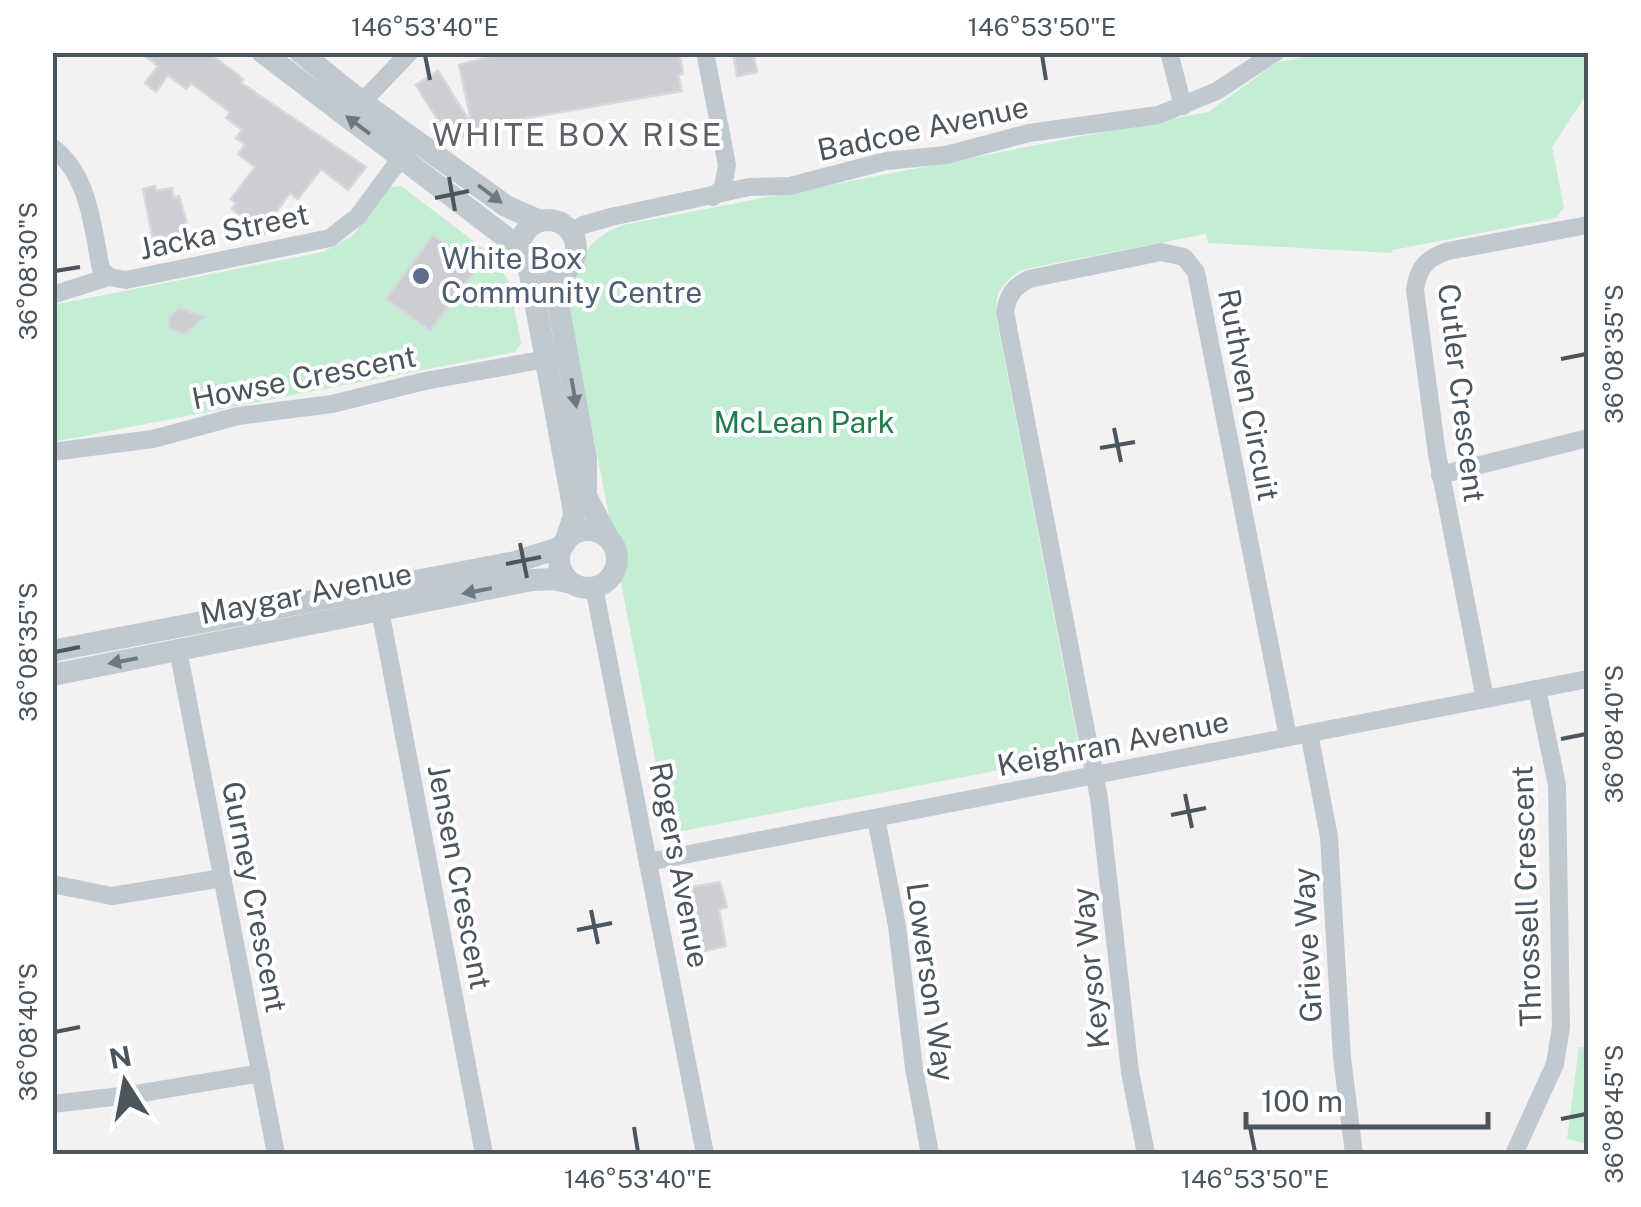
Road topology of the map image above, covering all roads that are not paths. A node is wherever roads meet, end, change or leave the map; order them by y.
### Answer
1 (262, 52) edge
2 (300, 52) edge
3 (410, 52) edge
4 (705, 52) edge
5 (1169, 52) edge
6 (1276, 52) edge
7 (362, 102) junction
8 (1184, 106) junction
9 (52, 147) edge
10 (408, 148) junction
11 (713, 197) junction
12 (540, 222) junction
13 (1588, 226) edge
14 (571, 233) junction
15 (524, 258) junction
16 (570, 265) junction
17 (108, 277) junction
18 (52, 295) edge
19 (556, 357) junction
20 (1588, 438) edge
21 (52, 452) edge
22 (1440, 475) junction
23 (608, 538) junction
24 (564, 545) junction
25 (583, 585) junction
26 (378, 600) junction
27 (176, 639) junction
28 (52, 651) edge
29 (52, 675) edge
30 (1588, 679) edge
31 (1537, 689) junction
32 (1485, 699) junction
33 (1309, 733) junction
34 (1288, 738) junction
35 (1094, 775) junction
36 (876, 818) junction
37 (648, 862) junction
38 (223, 878) junction
39 (52, 884) edge
40 (260, 1073) junction
41 (52, 1104) edge
42 (276, 1154) edge
43 (484, 1154) edge
44 (705, 1154) edge
45 (930, 1154) edge
46 (1146, 1154) edge
47 (1354, 1154) edge
48 (1514, 1154) edge

10 -> 1 street
2 - 7 street
3 - 7 street
4 - 11 street
5 - 8 street
6 - 8 street, Badcoe Avenue
7 - 10 street
8 - 11 street, Badcoe Avenue
9 - 17 street, Jacka Street
10 -> 12 street
10 - 15 street
10 - 17 street, Jacka Street
11 - 14 street, Badcoe Avenue
12 - 14 street
12 - 15 street
13 - 22 street, Cutler Crescent
14 - 16 street
15 - 16 street
15 - 19 street, Rogers Avenue
16 - 19 street, Rogers Avenue
17 - 18 street
19 - 21 street, Howse Crescent
19 -> 23 street, Rogers Avenue
19 - 24 street, Rogers Avenue
20 - 22 street
22 - 32 street, Cutler Crescent
23 - 24 street
23 - 25 street, Rogers Avenue
24 - 25 street, Rogers Avenue
24 - 26 street, Maygar Avenue
25 -> 26 street, Maygar Avenue
25 - 37 street, Rogers Avenue
26 - 27 street, Maygar Avenue
26 - 43 street, Jensen Crescent
27 - 28 street, Maygar Avenue
27 -> 29 street, Maygar Avenue
27 - 38 street, Gurney Crescent
30 - 31 street, Keighran Avenue
31 - 32 street, Keighran Avenue
31 - 48 street, Throssell Crescent
32 - 33 street, Keighran Avenue
33 - 34 street, Keighran Avenue
33 - 47 street, Grieve Way
34 - 35 street, Keighran Avenue
34 - 35 street, Ruthven Circuit
35 - 36 street, Keighran Avenue
35 - 46 street, Keysor Way
36 - 37 street, Keighran Avenue
36 - 45 street, Lowerson Way
37 - 44 street, Rogers Avenue
38 - 39 street
38 - 40 street, Gurney Crescent
40 - 41 street
40 - 42 street, Gurney Crescent

